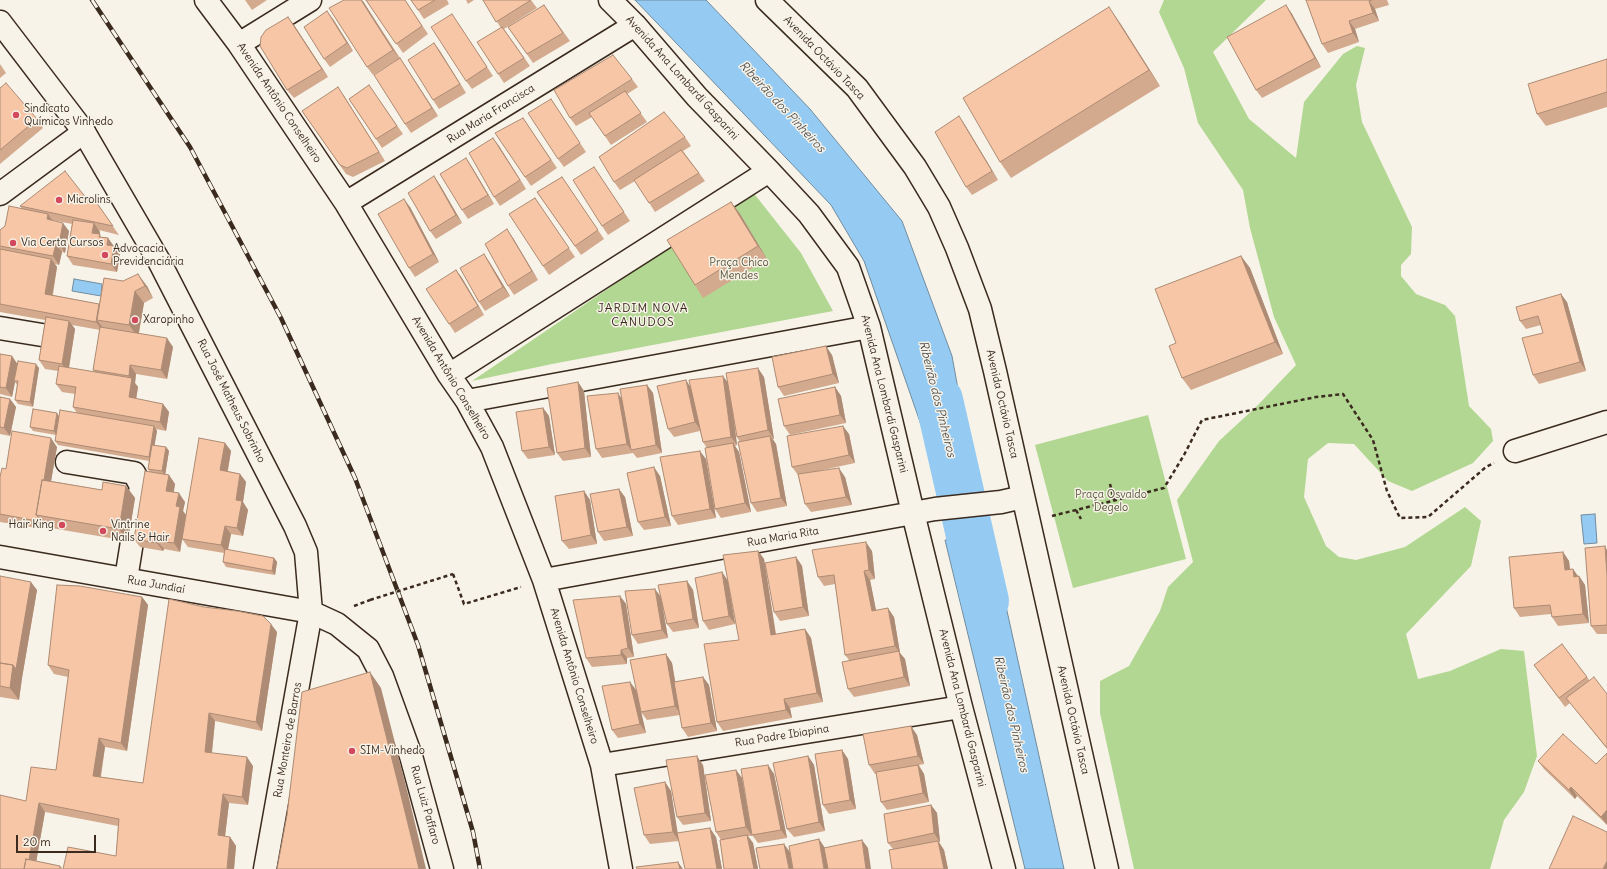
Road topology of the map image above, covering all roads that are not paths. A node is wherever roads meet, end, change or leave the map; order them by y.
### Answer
1 (206, 0) edge
2 (310, 0) edge
3 (610, 0) edge
4 (767, 0) edge
5 (0, 22) edge
6 (635, 25) junction
7 (239, 44) junction
8 (84, 132) junction
9 (769, 171) junction
10 (0, 194) edge
11 (346, 203) junction
12 (869, 327) junction
13 (0, 328) edge
14 (42, 335) edge
15 (449, 375) junction
16 (467, 401) junction
17 (1607, 422) edge
18 (1515, 451) dead end
19 (67, 462) dead end
20 (1023, 497) junction
21 (913, 513) junction
22 (0, 557) edge
23 (126, 579) junction
24 (544, 580) junction
25 (311, 612) junction
26 (961, 707) junction
27 (602, 765) junction
28 (265, 869) edge
29 (442, 869) edge
30 (621, 869) edge
31 (1004, 869) edge
32 (1107, 869) edge

1 - 7 street, Avenida Antônio Conselheiro
2 - 7 street
3 - 6 street, Avenida Ana Lombardi Gasparini
4 - 20 street, Avenida Octávio Tasca
5 - 8 street, Rua José Matheus Sobrinho
6 - 9 street, Avenida Ana Lombardi Gasparini
6 - 11 street, Rua Maria Francisca
7 - 11 street, Avenida Antônio Conselheiro
8 - 10 street
8 - 25 street, Rua José Matheus Sobrinho
9 - 12 street, Avenida Ana Lombardi Gasparini
9 - 15 street
11 - 15 street, Avenida Antônio Conselheiro
12 - 16 street
12 - 21 street, Avenida Ana Lombardi Gasparini
13 - 14 street
15 - 16 street, Avenida Antônio Conselheiro
16 - 24 street, Avenida Antônio Conselheiro
17 - 18 street
19 - 23 street
20 - 21 street, Rua Maria Rita
20 - 32 street, Avenida Octávio Tasca
21 - 24 street, Rua Maria Rita
21 - 26 street, Avenida Ana Lombardi Gasparini
22 - 23 street, Rua Jundiaí
23 - 25 street, Rua Jundiaí
24 - 27 street, Avenida Antônio Conselheiro
25 - 28 street, Rua Monteiro de Barros
25 - 29 street, Rua Luiz Paffaro
26 - 27 street, Rua Padre Ibiapina
26 - 31 street, Avenida Ana Lombardi Gasparini
27 - 30 street, Avenida Antônio Conselheiro

